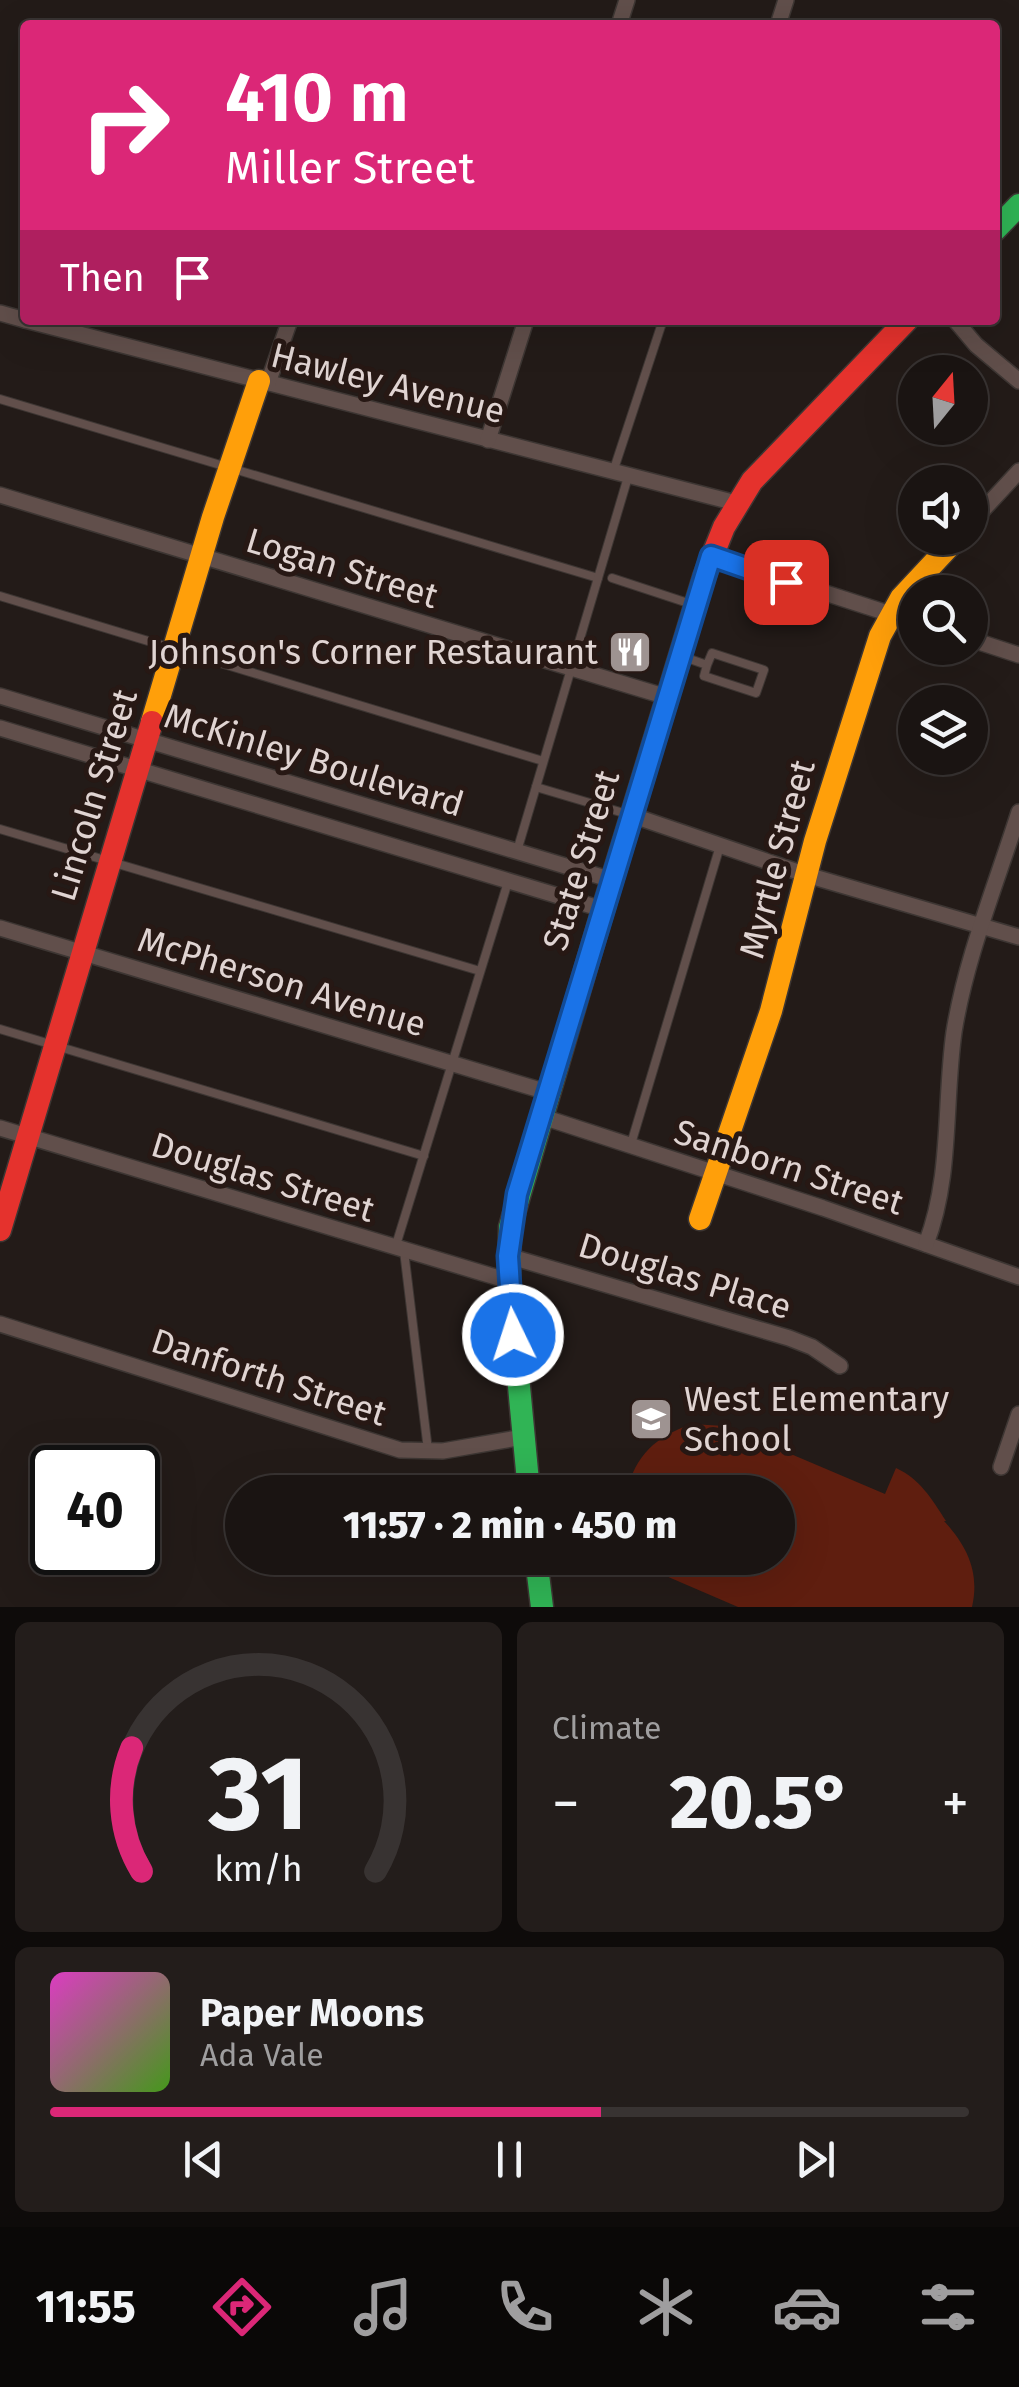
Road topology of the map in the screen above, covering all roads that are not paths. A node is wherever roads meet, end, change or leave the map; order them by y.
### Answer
1 (1019, 205) edge
2 (1000, 225) edge
3 (44, 325) edge
4 (288, 325) edge
5 (524, 325) edge
6 (662, 325) edge
7 (902, 325) edge
8 (959, 325) edge
9 (1019, 381) edge
10 (264, 382) junction
11 (0, 399) edge
12 (488, 440) junction
13 (230, 468) junction
14 (1019, 470) edge
15 (621, 473) junction
16 (0, 495) edge
17 (736, 503) junction
18 (988, 504) edge
19 (942, 555) edge
20 (202, 556) junction
21 (711, 556) junction
22 (598, 578) junction
23 (612, 578) dead end
24 (0, 596) edge
25 (695, 605) junction
26 (890, 614) junction
27 (898, 617) edge
28 (988, 645) edge
29 (174, 649) junction
30 (1019, 655) edge
31 (680, 656) junction
32 (708, 665) junction
33 (570, 668) junction
34 (0, 696) edge
35 (667, 696) junction
36 (0, 728) edge
37 (147, 741) junction
38 (543, 762) junction
39 (139, 770) junction
40 (536, 787) junction
41 (1019, 812) edge
42 (631, 815) junction
43 (0, 828) edge
44 (720, 846) junction
45 (517, 852) junction
46 (111, 862) junction
47 (806, 875) junction
48 (612, 880) junction
49 (508, 882) junction
50 (602, 910) junction
51 (981, 925) junction
52 (0, 928) edge
53 (1019, 938) edge
54 (84, 953) junction
55 (480, 971) junction
56 (0, 1029) edge
57 (56, 1046) junction
58 (451, 1064) junction
59 (547, 1092) junction
60 (540, 1116) junction
61 (0, 1128) edge
62 (28, 1137) junction
63 (630, 1146) junction
64 (424, 1156) junction
65 (718, 1174) junction
66 (700, 1219) dead end
67 (0, 1230) edge
68 (926, 1244) junction
69 (400, 1249) junction
70 (508, 1256) junction
71 (1019, 1277) edge
72 (509, 1281) junction
73 (0, 1324) edge
74 (840, 1366) dead end
75 (1019, 1414) edge
76 (524, 1437) junction
77 (428, 1452) junction
78 (1001, 1467) dead end
79 (528, 1475) edge
80 (538, 1575) edge
81 (542, 1607) edge

1 - 2 street
3 - 10 street, Hawley Avenue
4 - 10 street, Lincoln Street
5 - 12 street
6 - 15 lane
7 - 17 street, State Street
8 - 9 street
10 - 12 street, Hawley Avenue
10 - 13 street, Lincoln Street
11 - 13 lane
12 - 15 street, Hawley Avenue
13 - 20 street, Lincoln Street
13 - 22 lane
14 - 18 street
15 - 17 street, Hawley Avenue
15 - 22 lane
16 - 20 street, Logan Street
17 - 21 street, State Street
19 - 26 street, Myrtle Street
20 - 29 street, Lincoln Street
20 - 33 street, Logan Street
21 - 25 street, State Street
21 - 26 street
22 - 33 lane
23 - 25 lane
24 - 29 lane
25 - 31 street, State Street
26 - 27 street
26 - 47 street, Myrtle Street
28 - 30 street
29 - 37 street, Lincoln Street
29 - 38 lane
31 - 32 lane
31 - 35 street, State Street
32 - 32 lane
33 - 35 street, Logan Street
33 - 38 lane
34 - 37 street, McKinley Boulevard
35 - 42 street, State Street
36 - 39 street, McKinley Boulevard
37 - 39 street, Lincoln Street
37 - 45 street, McKinley Boulevard
38 - 40 lane
39 - 46 street, Lincoln Street
39 - 49 street, McKinley Boulevard
40 - 42 lane
40 - 45 lane
41 - 51 street
42 - 44 street
42 - 48 street, State Street
43 - 46 lane
44 - 47 street
44 - 63 lane
45 - 48 street, McKinley Boulevard
45 - 49 street
46 - 54 street, Lincoln Street
46 - 55 lane
47 - 51 street
47 - 65 street, Myrtle Street
48 - 50 street, State Street
49 - 50 street, McKinley Boulevard
49 - 55 lane
50 - 59 street, State Street
51 - 53 street
51 - 68 street
52 - 54 street, McPherson Avenue
54 - 57 street, Lincoln Street
54 - 58 street, McPherson Avenue
55 - 58 lane
56 - 57 lane
57 - 62 street, Lincoln Street
57 - 64 lane
58 - 59 street, McPherson Avenue
58 - 64 lane
59 - 60 street, State Street
60 - 63 street, Sanborn Street
60 - 70 street, State Street
61 - 62 street, Douglas Street
62 - 67 street, Lincoln Street
62 - 69 street, Douglas Street
63 - 65 street, Sanborn Street
64 - 69 lane
65 - 66 street, Myrtle Street
65 - 68 street, Sanborn Street
68 - 71 street, Sanborn Street
69 - 72 street, Douglas Street
69 - 77 lane
70 - 72 street, State Street
70 - 74 street, Douglas Place
72 - 76 street, State Street
73 - 77 street, Danforth Street
75 - 78 street
76 - 77 street, Danforth Street
76 - 79 street, State Street
80 - 81 street

